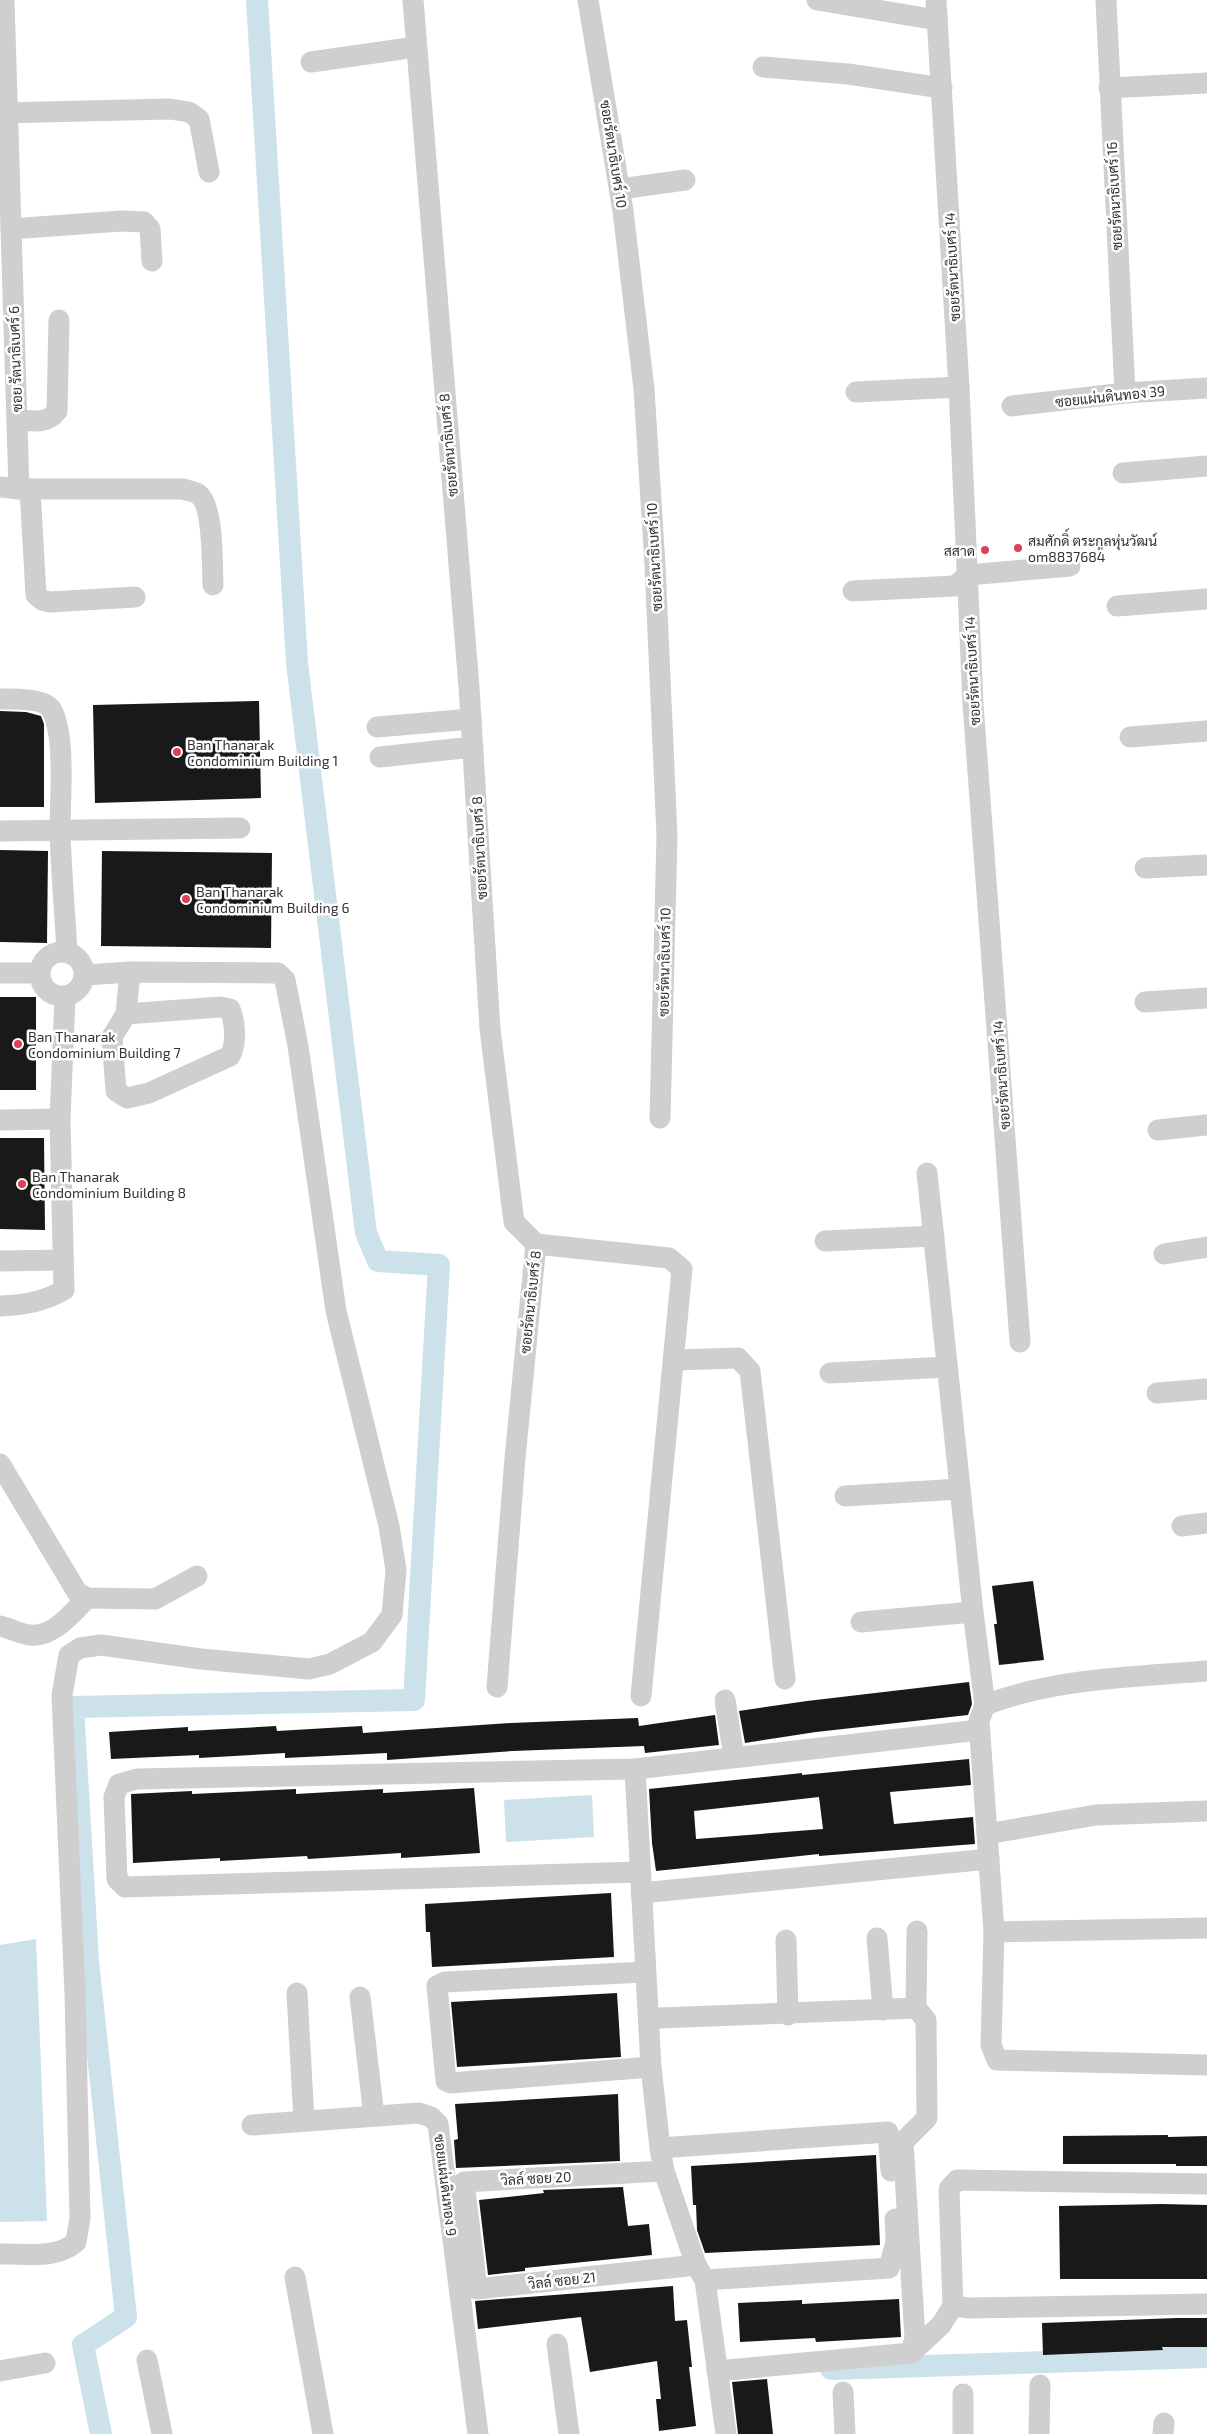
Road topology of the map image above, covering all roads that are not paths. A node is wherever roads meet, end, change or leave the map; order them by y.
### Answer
1 (4, 0) edge
2 (412, 0) edge
3 (588, 0) edge
4 (817, 0) edge
5 (1106, 0) edge
6 (936, 10) edge
7 (416, 47) junction
8 (311, 62) dead end
9 (763, 67) dead end
10 (1207, 83) edge
11 (942, 88) junction
12 (1109, 88) junction
13 (4, 113) edge
14 (5, 172) edge
15 (209, 172) dead end
16 (685, 180) dead end
17 (620, 189) junction
18 (11, 229) junction
19 (152, 261) dead end
20 (6, 271) edge
21 (58, 320) dead end
22 (958, 387) junction
23 (1207, 388) edge
24 (856, 392) dead end
25 (1125, 393) junction
26 (8, 397) edge
27 (1012, 406) dead end
28 (17, 419) junction
29 (1207, 466) edge
30 (1123, 473) dead end
31 (16, 488) edge
32 (1070, 566) dead end
33 (968, 576) junction
34 (213, 585) dead end
35 (853, 591) dead end
36 (135, 597) dead end
37 (1207, 599) edge
38 (1116, 606) dead end
39 (0, 699) edge
40 (471, 719) junction
41 (377, 727) dead end
42 (1207, 730) edge
43 (1130, 737) dead end
44 (473, 747) junction
45 (380, 757) dead end
46 (240, 828) dead end
47 (60, 831) junction
48 (0, 832) edge
49 (1207, 865) edge
50 (1145, 868) dead end
51 (67, 953) junction
52 (130, 972) junction
53 (0, 973) edge
54 (40, 974) junction
55 (85, 976) junction
56 (65, 996) junction
57 (1207, 998) edge
58 (1145, 1002) dead end
59 (126, 1014) junction
60 (660, 1118) dead end
61 (60, 1119) junction
62 (0, 1120) edge
63 (1207, 1125) edge
64 (1158, 1130) dead end
65 (927, 1173) dead end
66 (934, 1236) junction
67 (825, 1241) dead end
68 (536, 1244) junction
69 (1207, 1248) edge
70 (1164, 1254) dead end
71 (63, 1260) junction
72 (0, 1261) edge
73 (0, 1306) edge
74 (1020, 1342) dead end
75 (674, 1360) junction
76 (948, 1367) junction
77 (830, 1373) dead end
78 (1207, 1389) edge
79 (1157, 1393) dead end
80 (0, 1464) edge
81 (960, 1489) junction
82 (845, 1496) dead end
83 (1207, 1522) edge
84 (1182, 1526) dead end
85 (197, 1576) dead end
86 (87, 1598) junction
87 (973, 1612) junction
88 (861, 1622) dead end
89 (0, 1626) edge
90 (1207, 1671) edge
91 (785, 1679) dead end
92 (497, 1687) dead end
93 (641, 1696) dead end
94 (725, 1700) dead end
95 (985, 1705) junction
96 (979, 1730) junction
97 (734, 1757) junction
98 (634, 1768) junction
99 (1207, 1811) edge
100 (987, 1834) junction
101 (989, 1859) junction
102 (640, 1882) junction
103 (1207, 1928) edge
104 (917, 1931) dead end
105 (994, 1932) junction
106 (877, 1938) dead end
107 (786, 1940) dead end
108 (645, 1972) junction
109 (297, 1993) dead end
110 (360, 1997) dead end
111 (916, 2008) junction
112 (883, 2010) junction
113 (788, 2015) junction
114 (659, 2018) dead end
115 (1207, 2065) edge
116 (651, 2067) junction
117 (374, 2116) junction
118 (304, 2121) junction
119 (252, 2125) dead end
120 (660, 2148) junction
121 (664, 2171) junction
122 (1207, 2184) edge
123 (472, 2238) joint
124 (0, 2254) edge
125 (701, 2272) junction
126 (295, 2277) dead end
127 (1207, 2304) edge
128 (953, 2306) junction
129 (557, 2344) dead end
130 (911, 2353) junction
131 (147, 2360) dead end
132 (45, 2363) dead end
133 (0, 2371) edge
134 (717, 2371) junction
135 (1040, 2385) dead end
136 (843, 2392) dead end
137 (963, 2394) dead end
138 (162, 2434) edge
139 (323, 2434) edge
140 (478, 2434) edge
141 (569, 2434) edge
142 (726, 2434) edge
143 (845, 2434) edge
144 (963, 2434) edge
145 (1039, 2434) edge

1 - 13 street, ซอย รัตนาธิเบศร์ 6
2 - 7 street, ซอยรัตนาธิเบศร์ 8
3 - 17 street, ซอยรัตนาธิเบศร์ 10
4 - 6 street
5 - 12 street, ซอยรัตนาธิเบศร์ 16
6 - 11 street, ซอยรัตนาธิเบศร์ 14
7 - 8 street
7 - 40 street, ซอยรัตนาธิเบศร์ 8
9 - 11 street
10 - 12 street
11 - 22 street, ซอยรัตนาธิเบศร์ 14
12 - 25 street, ซอยรัตนาธิเบศร์ 16
13 - 14 street, ซอย รัตนาธิเบศร์ 6
13 - 15 street
14 - 18 street, ซอย รัตนาธิเบศร์ 6
16 - 17 street
17 - 60 street, ซอยรัตนาธิเบศร์ 10
18 - 19 street
18 - 20 street, ซอย รัตนาธิเบศร์ 6
20 - 26 street, ซอย รัตนาธิเบศร์ 6
21 - 28 street
22 - 24 street
22 - 33 street, ซอยรัตนาธิเบศร์ 14
23 - 25 street, ซอยแผ่นดินทอง 39
25 - 27 street, ซอยแผ่นดินทอง 39
26 - 28 street, ซอย รัตนาธิเบศร์ 6
28 - 31 street, ซอย รัตนาธิเบศร์ 6
29 - 30 street
31 - 34 street
31 - 36 street, ซอย รัตนาธิเบศร์ 6
32 - 33 street
33 - 35 street
33 - 74 street, ซอยรัตนาธิเบศร์ 14
37 - 38 street
39 - 47 street
40 - 41 street
40 - 44 street, ซอยรัตนาธิเบศร์ 8
42 - 43 street
44 - 45 street
44 - 68 street, ซอยรัตนาธิเบศร์ 8
46 - 47 street
47 - 48 street
47 - 51 street
49 - 50 street
51 - 54 street
51 - 55 street
52 - 55 street
52 - 59 street
52 - 124 street
53 - 54 street
54 - 56 street
55 - 56 street
56 - 61 street
57 - 58 street
59 - 59 street
61 - 62 street
61 - 71 street
63 - 64 street
65 - 66 street
66 - 67 street
66 - 76 street
68 - 75 street
68 - 92 street, ซอยรัตนาธิเบศร์ 8
69 - 70 street
71 - 72 street
71 - 73 street
75 - 91 street
75 - 93 street
76 - 77 street
76 - 81 street
78 - 79 street
80 - 86 street
81 - 82 street
81 - 87 street
83 - 84 street
85 - 86 street
86 - 89 street
87 - 88 street
87 - 95 street
90 - 95 street
94 - 97 street
95 - 96 street
96 - 97 street
96 - 100 street
97 - 98 street
98 - 102 street
98 - 102 street
99 - 100 street
100 - 101 street
101 - 102 street
101 - 105 street
102 - 108 street
103 - 105 street
104 - 111 street
105 - 115 street
106 - 112 street
107 - 113 street
108 - 116 street
108 - 116 street
109 - 118 street
110 - 117 street
111 - 112 street
111 - 130 street
112 - 113 street
113 - 114 street
116 - 120 street
117 - 118 street, ซอยแผ่นดินทอง 9
117 - 140 street, ซอยแผ่นดินทอง 9
118 - 119 street, ซอยแผ่นดินทอง 9
120 - 121 street
120 - 125 street
121 - 123 street, วิลล์ ซอย 20
121 - 125 street
122 - 128 street
123 - 125 street, วิลล์ ซอย 21
125 - 134 street
126 - 139 street
127 - 128 street
128 - 130 street
129 - 141 street
130 - 134 street
131 - 138 street
132 - 133 street
134 - 142 street
135 - 145 street
136 - 143 street
137 - 144 street

